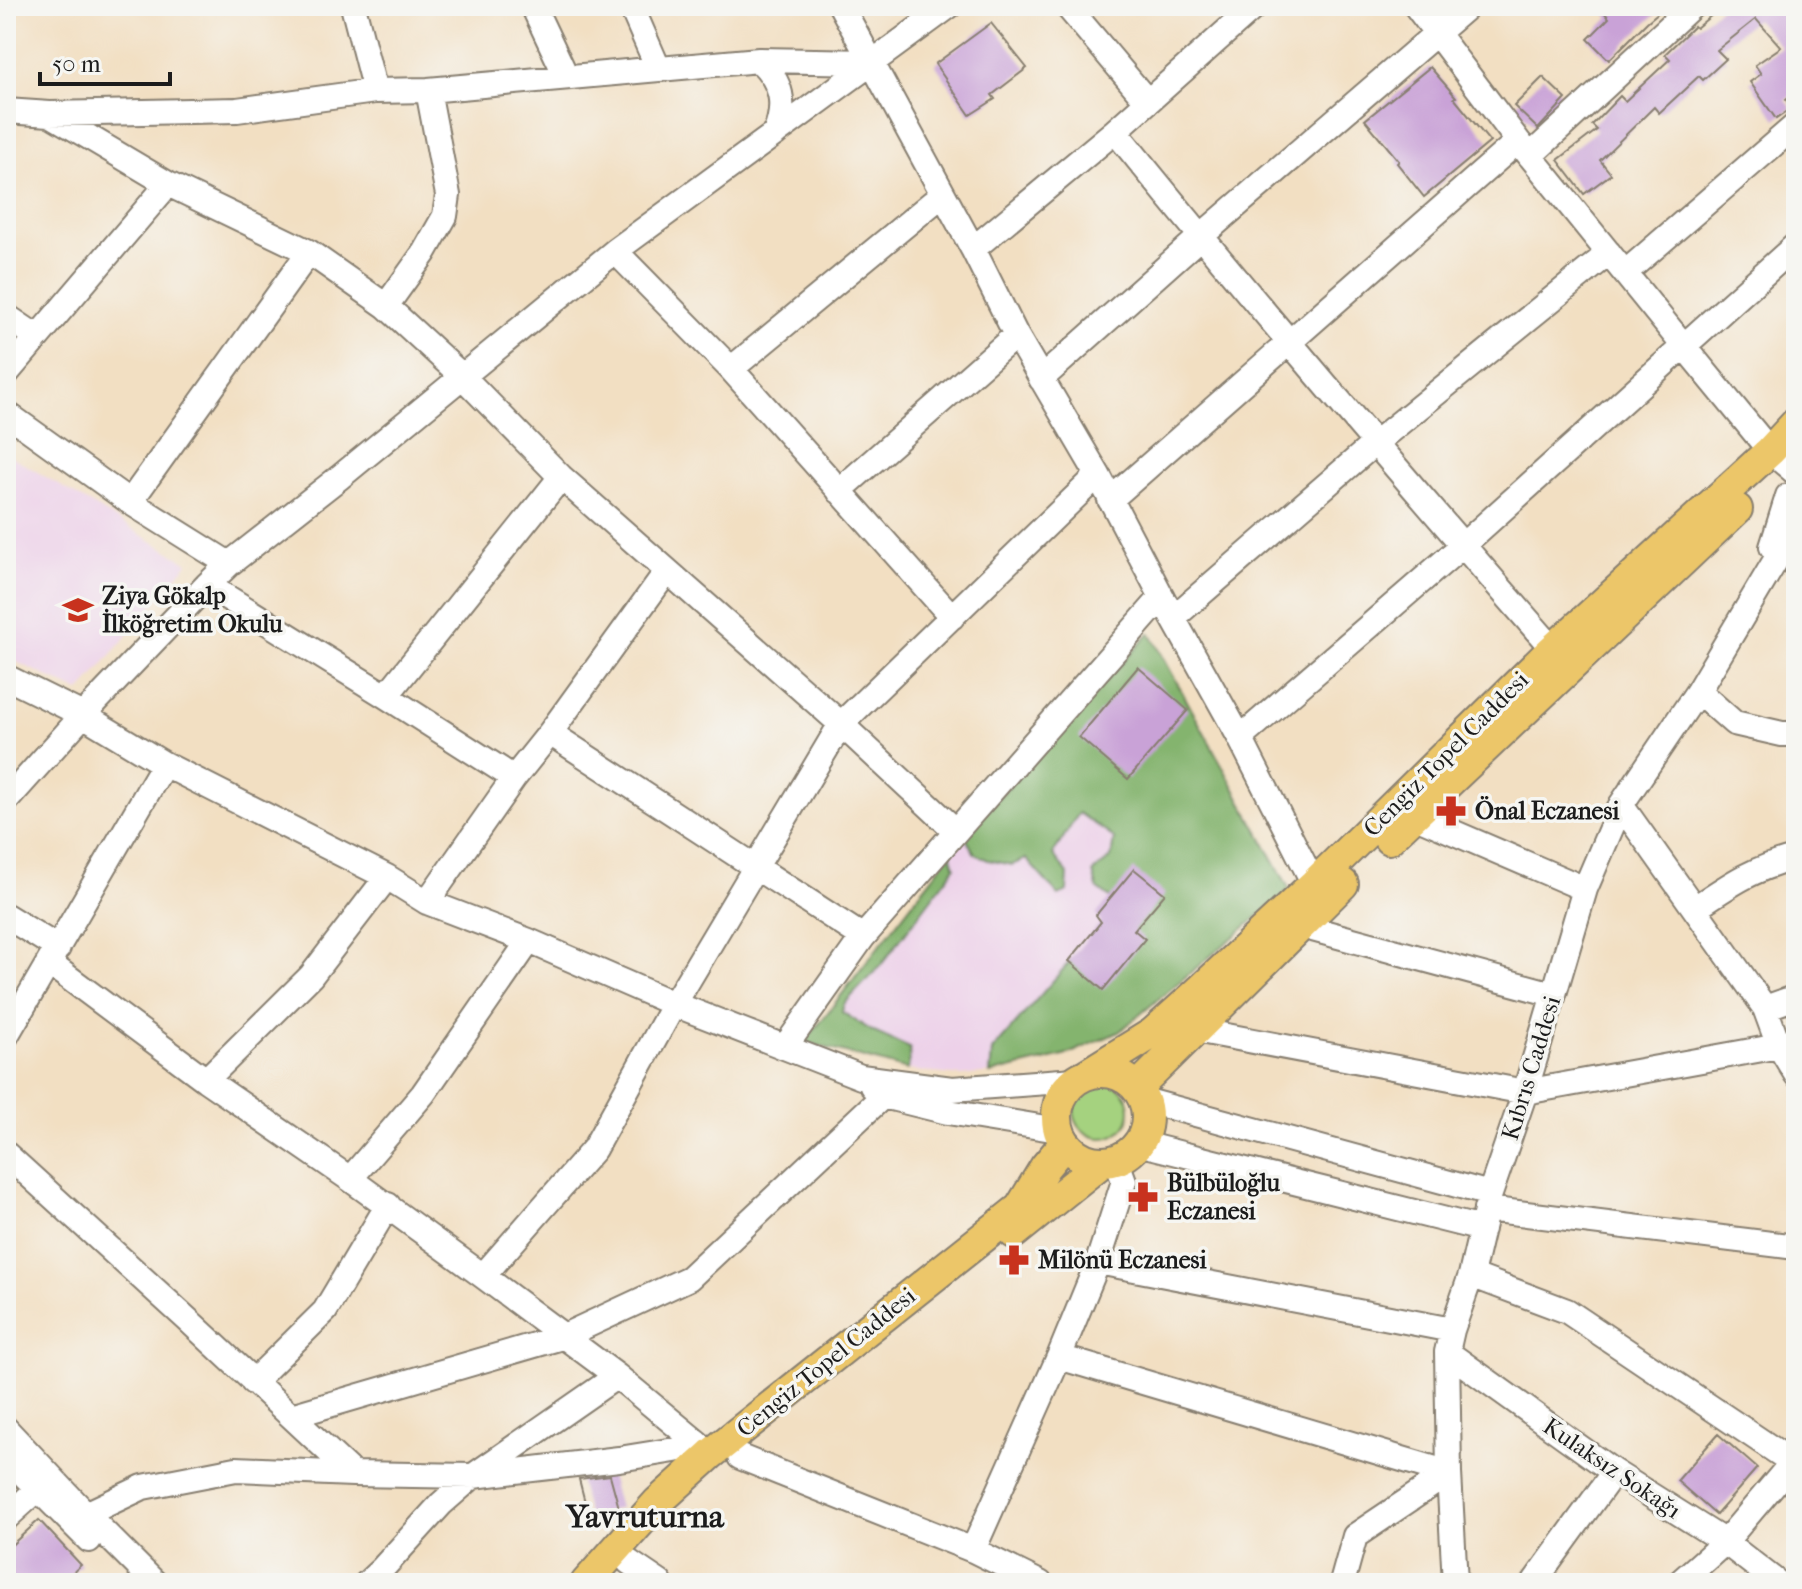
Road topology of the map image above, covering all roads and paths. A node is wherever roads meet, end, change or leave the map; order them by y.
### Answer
1 (353, 6) edge
2 (533, 6) edge
3 (631, 6) edge
4 (841, 6) edge
5 (949, 6) edge
6 (1067, 6) edge
7 (1255, 6) edge
8 (1416, 6) edge
9 (1468, 6) edge
10 (1692, 6) edge
11 (1437, 33) junction
12 (759, 60) junction
13 (870, 62) junction
14 (658, 68) junction
15 (566, 76) junction
16 (428, 90) junction
17 (375, 91) junction
18 (1147, 101) junction
19 (6, 111) edge
20 (50, 114) junction
21 (1796, 125) edge
22 (1115, 131) junction
23 (775, 134) junction
24 (1524, 149) junction
25 (168, 184) junction
26 (943, 194) junction
27 (1200, 237) junction
28 (1796, 245) edge
29 (973, 249) junction
30 (615, 251) junction
31 (309, 252) junction
32 (1609, 253) junction
33 (1626, 272) junction
34 (386, 306) junction
35 (6, 316) edge
36 (1016, 335) junction
37 (37, 337) junction
38 (1289, 342) junction
39 (1683, 345) junction
40 (731, 369) junction
41 (6, 374) edge
42 (462, 376) junction
43 (1041, 379) junction
44 (6, 413) edge
45 (1796, 423) edge
46 (1375, 443) junction
47 (1787, 473) edge
48 (1098, 475) junction
49 (561, 477) junction
50 (839, 491) junction
51 (1110, 500) junction
52 (130, 502) junction
53 (1796, 526) edge
54 (1463, 545) junction
55 (229, 564) junction
56 (667, 571) junction
57 (207, 585) junction
58 (1754, 594) junction
59 (1167, 607) junction
60 (952, 617) junction
61 (1553, 649) junction
62 (6, 677) edge
63 (1698, 691) junction
64 (386, 696) junction
65 (83, 715) junction
66 (841, 724) junction
67 (550, 733) junction
68 (1796, 734) edge
69 (1240, 738) junction
70 (164, 764) junction
71 (514, 778) junction
72 (6, 801) edge
73 (1621, 805) junction
74 (1413, 815) junction
75 (956, 831) junction
76 (1796, 858) edge
77 (757, 867) junction
78 (387, 877) junction
79 (1314, 884) junction
80 (1585, 889) junction
81 (427, 902) junction
82 (1695, 908) junction
83 (6, 916) edge
84 (1301, 926) junction
85 (863, 937) junction
86 (529, 941) junction
87 (53, 955) junction
88 (1553, 994) junction
89 (1796, 997) edge
90 (674, 1004) junction
91 (1765, 1008) junction
92 (1195, 1030) junction
93 (6, 1036) edge
94 (1779, 1046) junction
95 (785, 1047) junction
96 (1796, 1074) edge
97 (861, 1077) junction
98 (1081, 1077) junction
99 (206, 1080) junction
100 (1525, 1092) junction
101 (1141, 1094) junction
102 (883, 1096) junction
103 (1062, 1137) junction
104 (6, 1154) edge
105 (1119, 1155) junction
106 (350, 1179) junction
107 (388, 1205) junction
108 (1486, 1211) junction
109 (1796, 1247) edge
110 (1098, 1262) junction
111 (1471, 1275) junction
112 (483, 1276) junction
113 (562, 1337) junction
114 (1450, 1341) junction
115 (1059, 1357) junction
116 (617, 1376) junction
117 (253, 1382) junction
118 (291, 1416) junction
119 (6, 1429) edge
120 (725, 1456) junction
121 (6, 1457) edge
122 (1794, 1460) edge
123 (1614, 1472) junction
124 (1449, 1473) junction
125 (353, 1474) junction
126 (473, 1476) junction
127 (38, 1489) junction
128 (86, 1514) junction
129 (6, 1518) edge
130 (1725, 1542) junction
131 (973, 1550) junction
132 (620, 1572) edge
133 (131, 1583) edge
134 (155, 1583) edge
135 (367, 1583) edge
136 (586, 1583) edge
137 (660, 1583) edge
138 (1040, 1583) edge
139 (1342, 1583) edge
140 (1455, 1583) edge
141 (1536, 1583) edge
142 (1679, 1583) edge
143 (1778, 1583) edge

1 - 17 street
2 - 15 street
3 - 14 street
4 - 13 street
5 - 13 street
6 - 18 street
7 - 18 street
8 - 11 street
9 - 11 street
10 - 24 street
11 - 24 street
11 - 27 street
12 - 13 street
12 - 14 street
12 - 23 street
13 - 23 street
13 - 26 street
14 - 15 street
15 - 16 street
16 - 17 street
16 - 34 street
17 - 20 street
18 - 22 street
19 - 20 street
20 - 25 street
21 - 33 street
22 - 27 street
22 - 29 street
23 - 30 street
24 - 32 street
24 - 38 street
25 - 31 street
25 - 37 street
26 - 29 street
26 - 40 street
27 - 38 street
27 - 43 street
28 - 39 street
29 - 36 street
30 - 40 street
30 - 42 street
31 - 34 street
31 - 52 street
32 - 33 street
32 - 46 street
33 - 39 street
34 - 42 street
35 - 37 street
36 - 43 street
36 - 50 street
37 - 41 street
38 - 46 street
38 - 51 street
39 - 47 street
39 - 54 street
40 - 50 street
42 - 49 street
42 - 55 street
43 - 48 street
44 - 52 street
45 - 47 main road, Cengiz Topel Caddesi
46 - 54 street
46 - 59 street
47 - 58 street
47 - 61 main road, Cengiz Topel Caddesi
47 - 74 main road, Cengiz Topel Caddesi
48 - 51 street
48 - 60 street
49 - 56 street
49 - 64 street
50 - 60 street
51 - 59 street
52 - 55 street
53 - 58 street
54 - 61 street
54 - 69 street
55 - 57 street
56 - 66 street
56 - 67 street
57 - 64 street
57 - 65 street
58 - 63 street, Kıbrıs Caddesi
59 - 69 street
59 - 75 street
60 - 66 street
61 - 79 main road, Cengiz Topel Caddesi
62 - 65 street
63 - 68 street
63 - 73 street, Kıbrıs Caddesi
64 - 71 street
65 - 70 street
65 - 72 street
66 - 75 street
66 - 77 street
67 - 71 street
67 - 77 street
69 - 79 street
70 - 78 street
70 - 87 street
71 - 81 street
73 - 80 street, Kıbrıs Caddesi
73 - 82 street
74 - 80 street
74 - 84 main road, Cengiz Topel Caddesi
75 - 85 street
76 - 82 street
77 - 85 street
77 - 90 street
78 - 81 street
78 - 99 street
79 - 98 main road, Cengiz Topel Caddesi
80 - 88 street, Kıbrıs Caddesi
81 - 86 street
82 - 91 street
83 - 87 street
84 - 88 street
84 - 92 main road, Cengiz Topel Caddesi
85 - 95 street
86 - 90 street
86 - 106 street
87 - 93 street
87 - 99 street
88 - 100 street, Kıbrıs Caddesi
89 - 91 street
90 - 95 street
90 - 112 street
91 - 94 street
92 - 100 street
92 - 101 main road, Cengiz Topel Caddesi
94 - 96 street
94 - 100 street
95 - 97 street
97 - 98 street
97 - 102 street
98 - 101 main road
98 - 103 main road
99 - 106 street
100 - 108 street, Kıbrıs Caddesi
101 - 105 main road
101 - 108 street
102 - 103 street
102 - 113 street
103 - 105 main road
103 - 120 main road, Cengiz Topel Caddesi
104 - 117 street
105 - 108 street
105 - 110 street
105 - 120 main road, Cengiz Topel Caddesi
106 - 107 street
107 - 112 street
107 - 117 street
108 - 109 street
108 - 111 street, Kıbrıs Caddesi
110 - 114 street
110 - 115 street
111 - 114 street, Kıbrıs Caddesi
111 - 122 street
112 - 113 street
113 - 116 street
113 - 118 street
114 - 123 street, Kulaksız Sokağı
114 - 124 street, Kıbrıs Caddesi
115 - 124 street
115 - 131 street
116 - 120 street
116 - 126 street
117 - 118 street
118 - 125 street
119 - 128 street
120 - 126 street
120 - 131 street
120 - 132 main road, Cengiz Topel Caddesi
120 - 136 main road, Cengiz Topel Caddesi
121 - 127 street
122 - 130 street
123 - 130 street, Kulaksız Sokağı
123 - 141 street
124 - 139 street
124 - 140 street, Kıbrıs Caddesi
125 - 126 street
125 - 128 street
126 - 135 street
127 - 129 street
127 - 133 street
128 - 134 street
130 - 142 street
130 - 143 street, Kulaksız Sokağı
131 - 138 street
132 - 137 street

